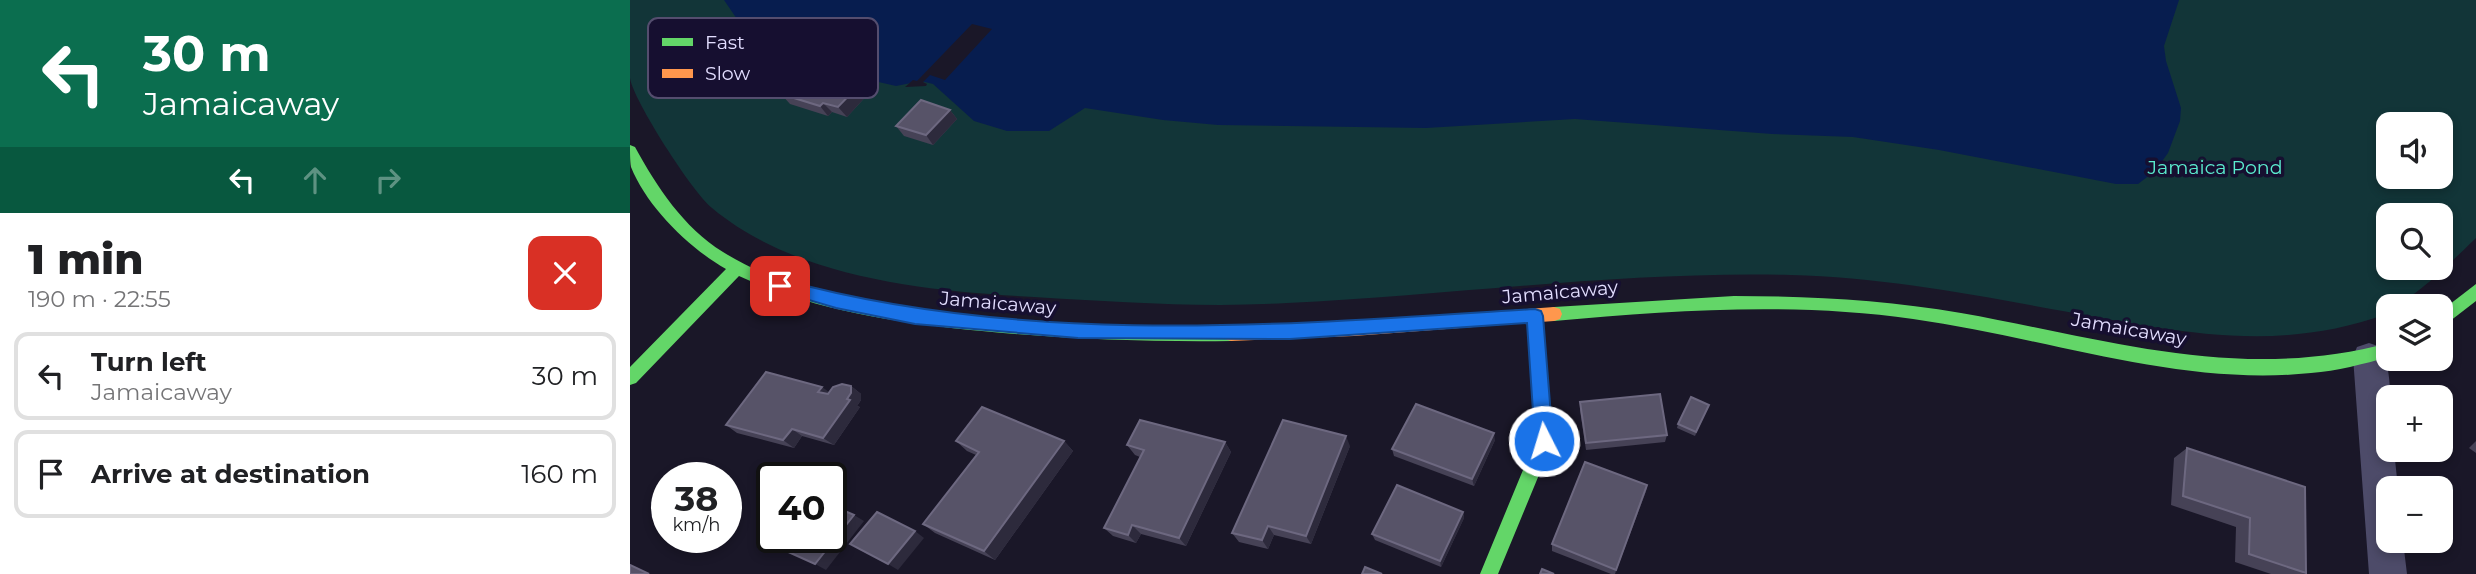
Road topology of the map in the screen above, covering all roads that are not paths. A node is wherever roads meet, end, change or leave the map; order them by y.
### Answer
1 (630, 151) edge
2 (737, 268) junction
3 (2476, 291) edge
4 (2453, 311) edge
5 (1535, 316) junction
6 (2376, 354) edge
7 (2380, 371) edge
8 (630, 378) edge
9 (1489, 574) edge
10 (2388, 574) edge

1 - 2 main road, Jamaicaway
2 - 5 main road, Jamaicaway
2 - 8 main road
3 - 4 main road
5 - 6 main road, Jamaicaway
5 - 9 main road
7 - 10 street

